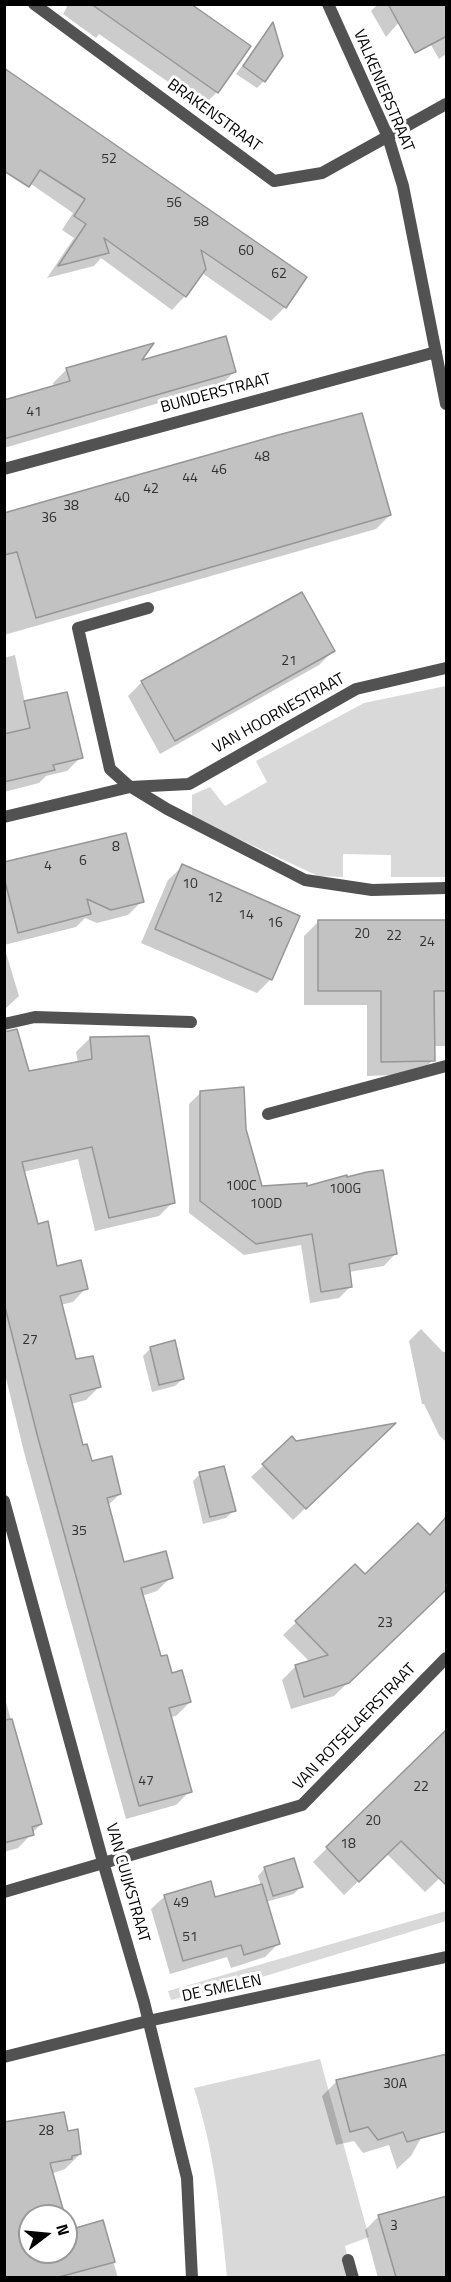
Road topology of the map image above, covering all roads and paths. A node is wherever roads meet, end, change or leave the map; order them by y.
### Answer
1 (34, 4) edge
2 (328, 4) edge
3 (447, 104) edge
4 (388, 137) junction
5 (436, 352) junction
6 (447, 404) edge
7 (4, 469) edge
8 (148, 608) dead end
9 (447, 668) edge
10 (130, 787) junction
11 (4, 817) edge
12 (447, 888) edge
13 (191, 1022) dead end
14 (4, 1024) edge
15 (447, 1066) edge
16 (268, 1114) dead end
17 (4, 1501) edge
18 (447, 1658) edge
19 (103, 1862) junction
20 (4, 1892) edge
21 (447, 1957) edge
22 (148, 2021) junction
23 (4, 2057) edge
24 (348, 2260) dead end
25 (192, 2277) edge
26 (353, 2277) edge

1 - 4 street, BRAKENSTRAAT
2 - 4 street, VALKENIERSTRAAT
3 - 4 street, BRAKENSTRAAT
4 - 5 street, VALKENIERSTRAAT
5 - 6 street, VALKENIERSTRAAT
5 - 7 street, BUNDERSTRAAT
8 - 10 street
9 - 10 street, VAN HOORNESTRAAT
10 - 11 street, VAN HOORNESTRAAT
10 - 12 street
13 - 14 street
15 - 16 street
17 - 19 street, VAN CUIJKSTRAAT
18 - 19 street, VAN ROTSELAERSTRAAT
19 - 20 street, VAN ROTSELAERSTRAAT
19 - 22 street, VAN CUIJKSTRAAT
21 - 22 street, DE SMELEN
22 - 23 street, DE SMELEN
22 - 25 street, VAN CUIJKSTRAAT
24 - 26 street

